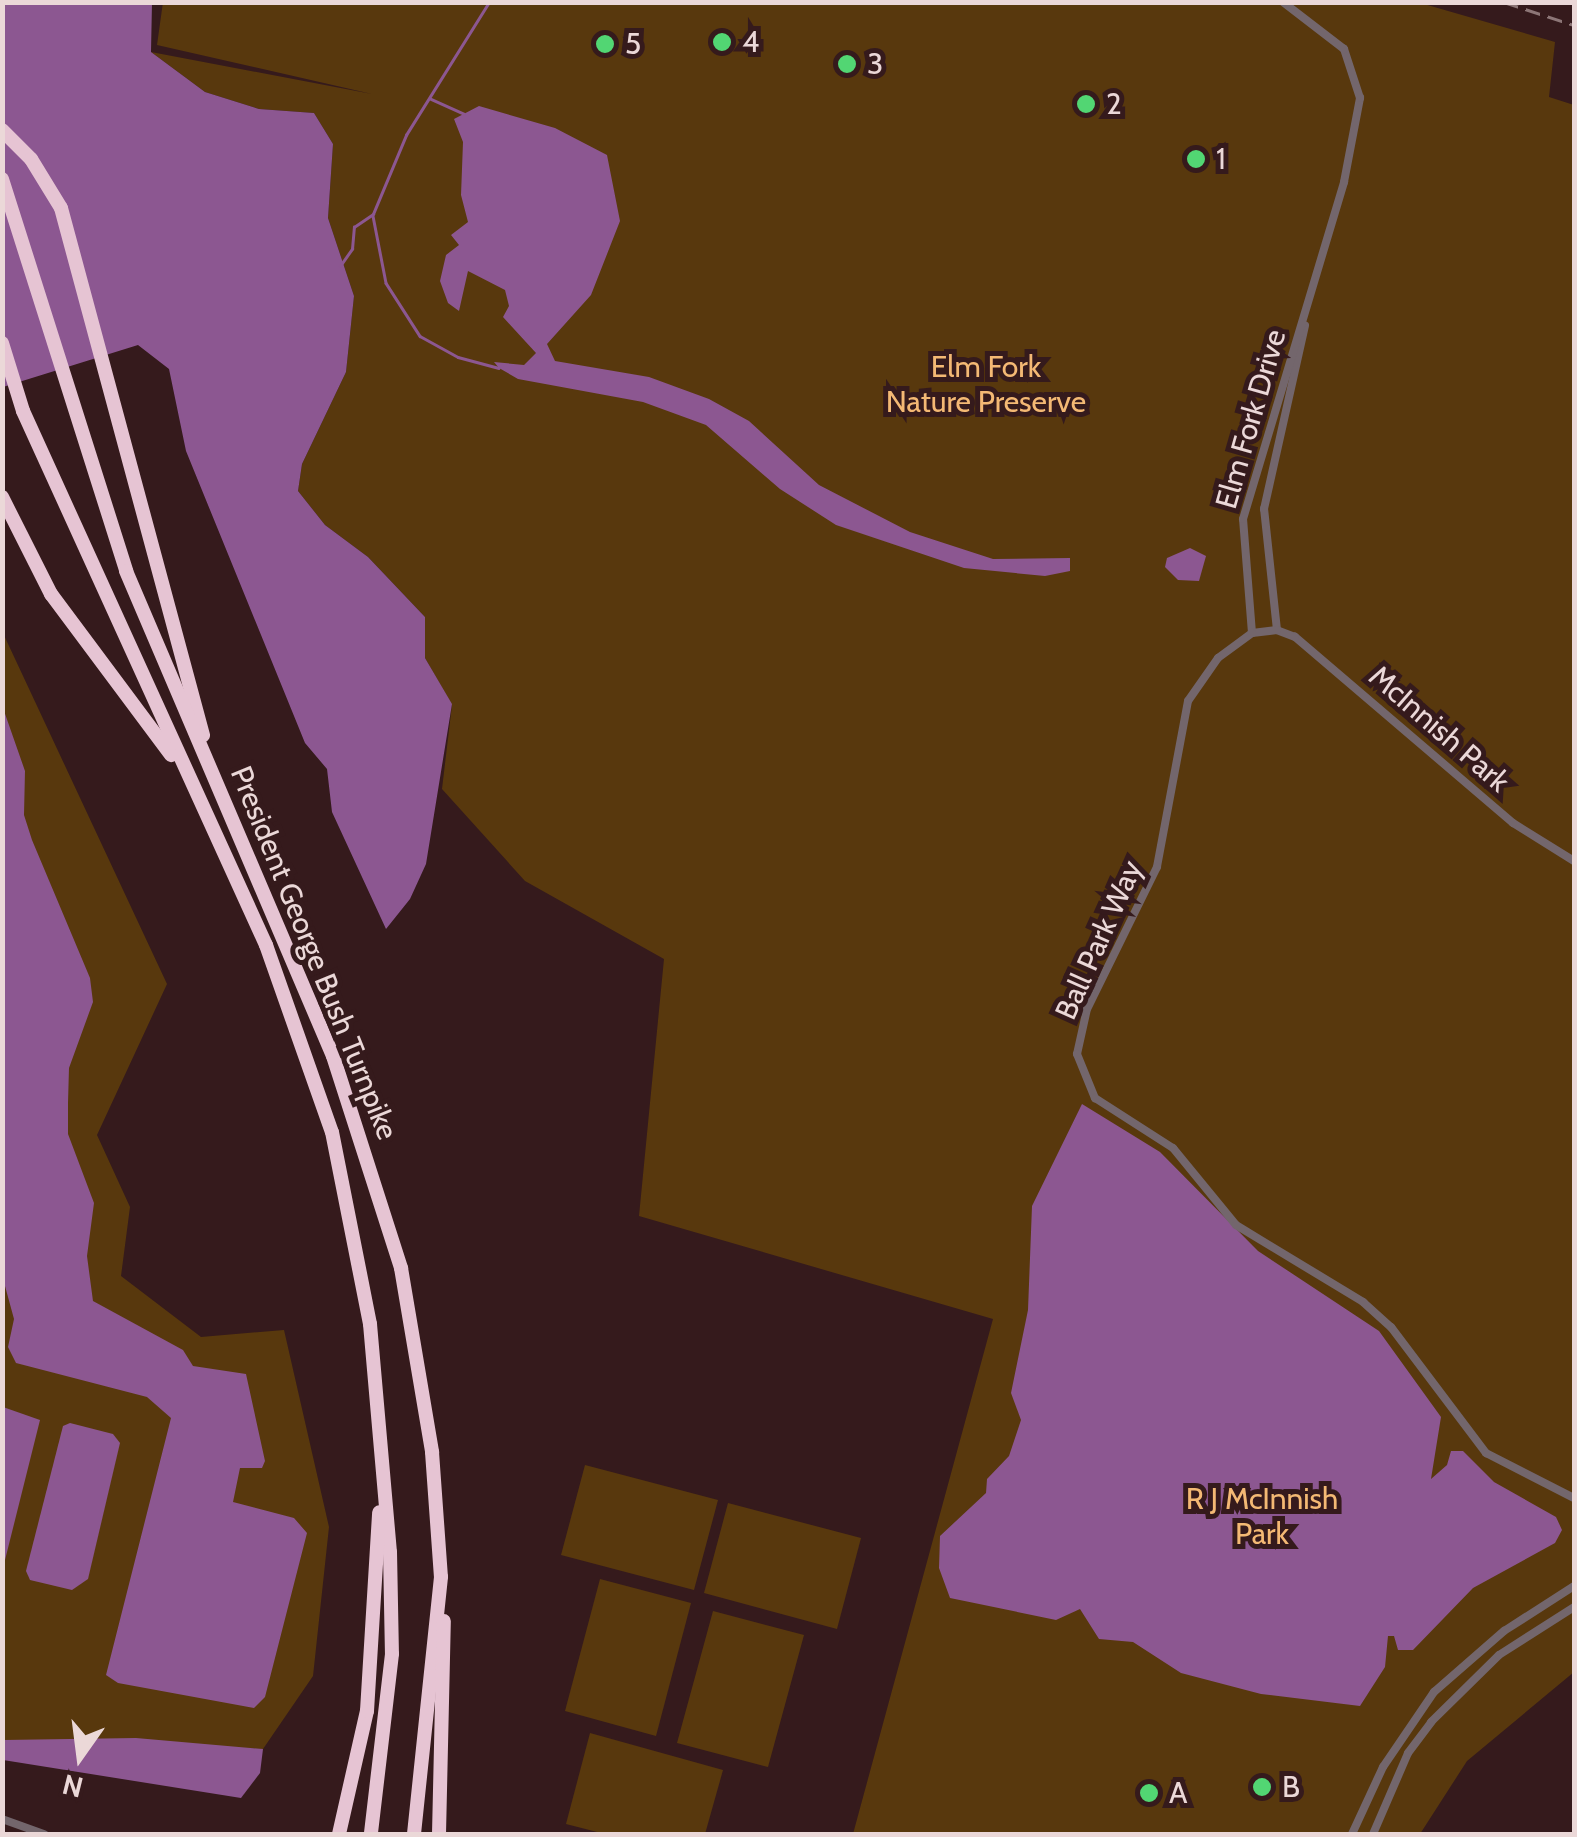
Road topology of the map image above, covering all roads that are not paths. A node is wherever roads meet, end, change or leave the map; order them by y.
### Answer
1 (1283, 2) edge
2 (2, 130) edge
3 (2, 179) edge
4 (1317, 278) junction
5 (2, 344) edge
6 (2, 497) edge
7 (1277, 630) junction
8 (1252, 634) junction
9 (218, 790) junction
10 (196, 794) junction
11 (1574, 861) edge
12 (382, 1456) junction
13 (1574, 1498) edge
14 (441, 1577) junction
15 (1574, 1586) edge
16 (1574, 1607) edge
17 (2, 1819) edge
18 (44, 1834) edge
19 (339, 1834) edge
20 (371, 1834) edge
21 (414, 1834) edge
22 (439, 1834) edge
23 (1352, 1834) edge
24 (1372, 1834) edge

1 - 4 street, Elm Fork Drive
2 - 9 highway
3 - 9 highway, President George Bush Turnpike
4 - 7 street, Elm Fork Drive
4 - 8 street, Elm Fork Drive
5 - 10 highway, President George Bush Turnpike
6 - 10 highway
7 - 8 street, Ball Park Way
7 - 11 street, McInnish Park
8 - 13 street, Ball Park Way
9 - 14 highway, President George Bush Turnpike
10 - 12 highway, President George Bush Turnpike
12 - 19 highway
12 - 20 highway, President George Bush Turnpike
14 - 21 highway, President George Bush Turnpike
14 - 22 highway
15 - 23 street
16 - 24 street
17 - 18 street

